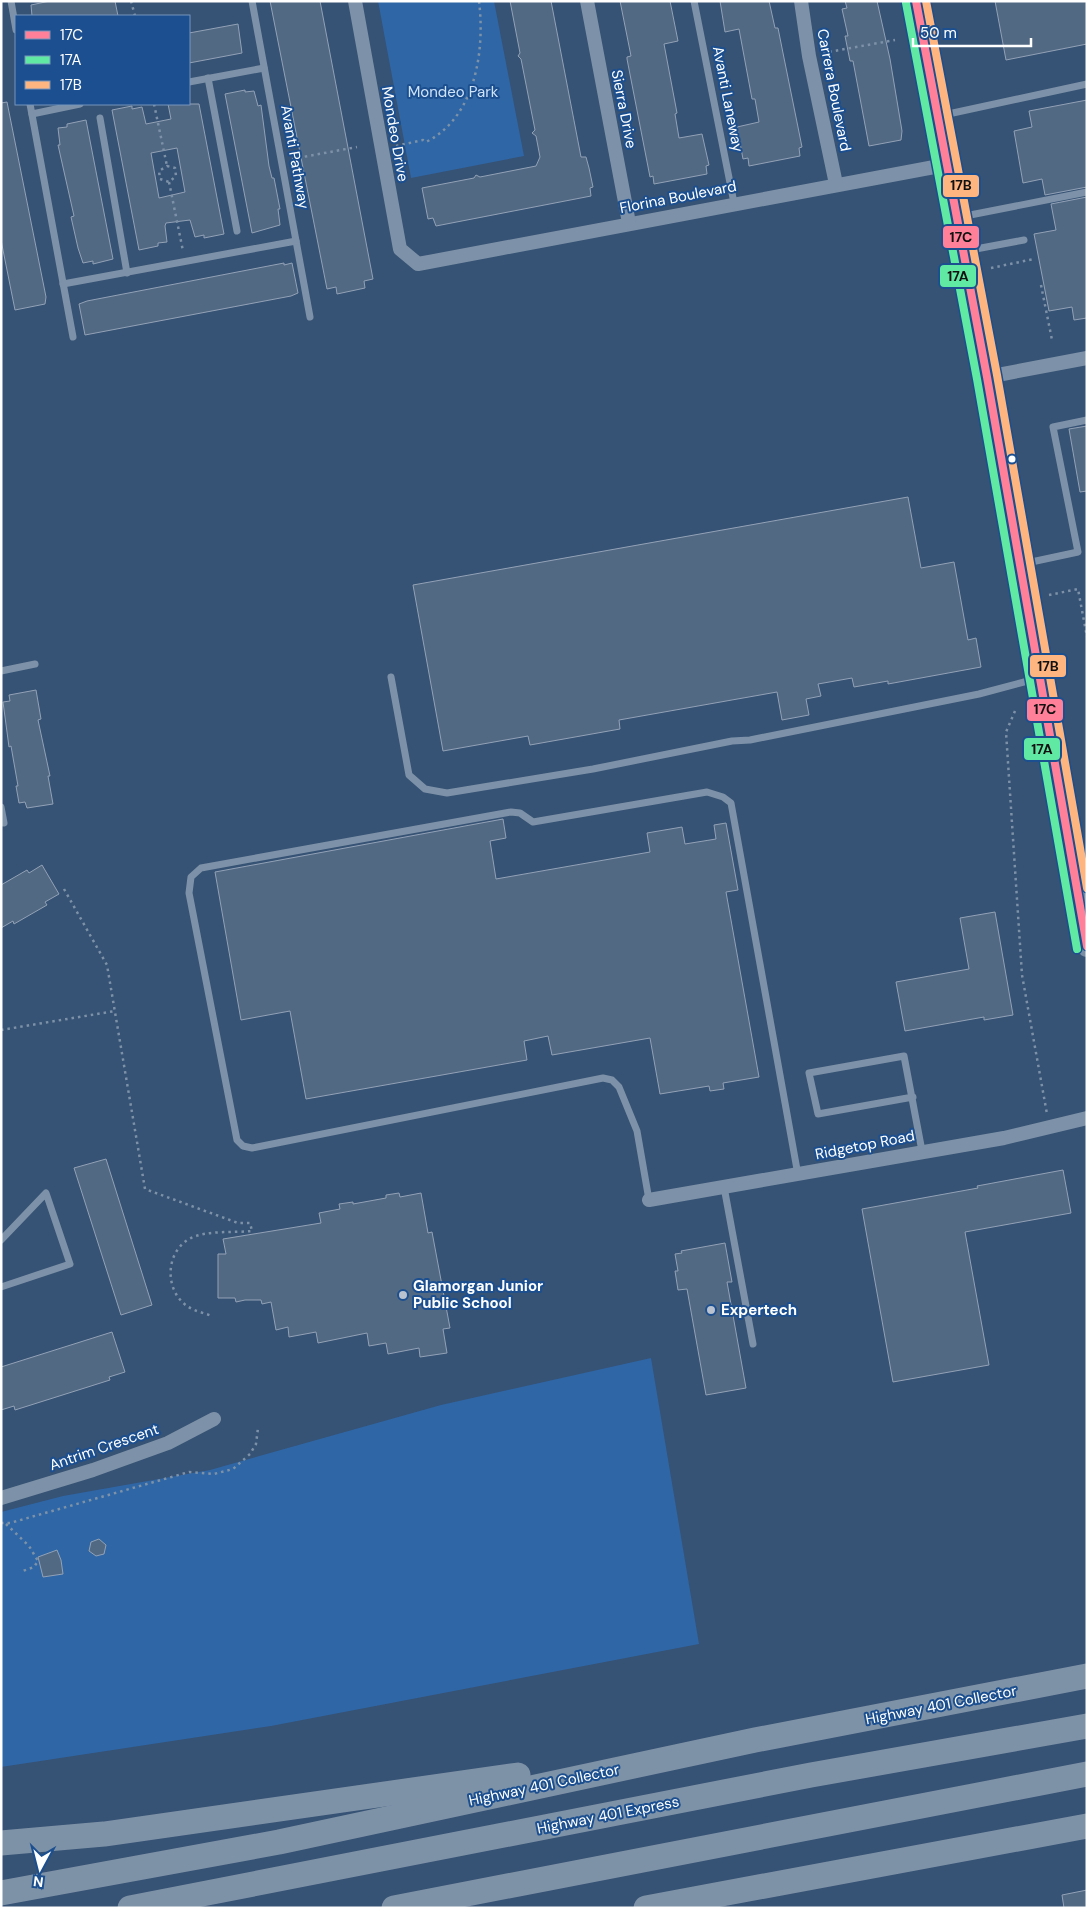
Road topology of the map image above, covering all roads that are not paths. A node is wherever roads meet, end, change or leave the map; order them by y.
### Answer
1 (11, 1) edge
2 (252, 1) edge
3 (355, 1) edge
4 (587, 1) edge
5 (694, 1) edge
6 (801, 1) edge
7 (916, 1) edge
8 (15, 24) edge
9 (264, 68) junction
10 (208, 78) junction
11 (190, 82) edge
12 (1087, 84) edge
13 (30, 105) edge
14 (75, 105) edge
15 (32, 114) junction
16 (936, 116) junction
17 (100, 118) dead end
18 (946, 165) junction
19 (836, 184) junction
20 (1087, 192) edge
21 (734, 203) junction
22 (956, 218) junction
23 (629, 223) junction
24 (238, 231) dead end
25 (1024, 240) dead end
26 (296, 241) junction
27 (962, 252) junction
28 (418, 264) joint
29 (127, 273) junction
30 (63, 284) junction
31 (310, 317) dead end
32 (73, 337) dead end
33 (1087, 358) edge
34 (987, 377) junction
35 (1087, 420) edge
36 (1020, 565) junction
37 (35, 664) dead end
38 (1, 671) edge
39 (391, 677) dead end
40 (1039, 678) junction
41 (1, 807) edge
42 (4, 824) dead end
43 (1087, 947) edge
44 (913, 1098) junction
45 (1087, 1118) edge
46 (922, 1151) junction
47 (798, 1174) junction
48 (724, 1188) junction
49 (649, 1200) joint
50 (1, 1240) edge
51 (1, 1287) edge
52 (753, 1344) dead end
53 (214, 1419) dead end
54 (1, 1498) edge
55 (1087, 1676) edge
56 (1087, 1726) edge
57 (744, 1742) junction
58 (1087, 1774) edge
59 (1087, 1826) edge
60 (1, 1843) edge
61 (1, 1893) edge
62 (130, 1908) edge
63 (394, 1908) edge
64 (647, 1908) edge

1 - 8 lane
2 - 9 lane, Avanti Pathway
3 - 28 street, Mondeo Drive
4 - 23 street, Sierra Drive
5 - 21 lane, Avanti Laneway
6 - 19 street, Carrera Boulevard
7 - 16 main road
9 - 10 lane
9 - 26 lane, Avanti Pathway
10 - 11 lane
10 - 24 lane
12 - 16 lane
13 - 15 lane
14 - 15 lane
15 - 30 lane
16 - 18 main road
17 - 29 lane
18 - 19 street, Florina Boulevard
18 - 22 main road
19 - 21 street, Florina Boulevard
20 - 22 lane
21 - 23 street, Florina Boulevard
22 - 27 main road
23 - 28 street, Florina Boulevard
25 - 27 lane
26 - 29 lane
26 - 31 lane, Avanti Pathway
27 - 34 main road
29 - 30 lane
30 - 32 lane
33 - 34 street
34 - 36 main road
35 - 36 lane
36 - 40 main road
37 - 38 lane
39 - 40 lane
40 - 43 main road
41 - 42 lane
44 - 44 lane
44 - 46 lane
45 - 46 street, Ridgetop Road
46 - 47 street, Ridgetop Road
47 - 48 street, Ridgetop Road
47 - 49 lane
48 - 49 street, Ridgetop Road
48 - 52 lane
50 - 51 lane
53 - 54 street, Antrim Crescent
55 - 57 highway, Highway 401 Collector
56 - 62 highway, Highway 401 Express
57 - 60 highway
57 - 61 highway, Highway 401 Collector
58 - 63 highway
59 - 64 highway

